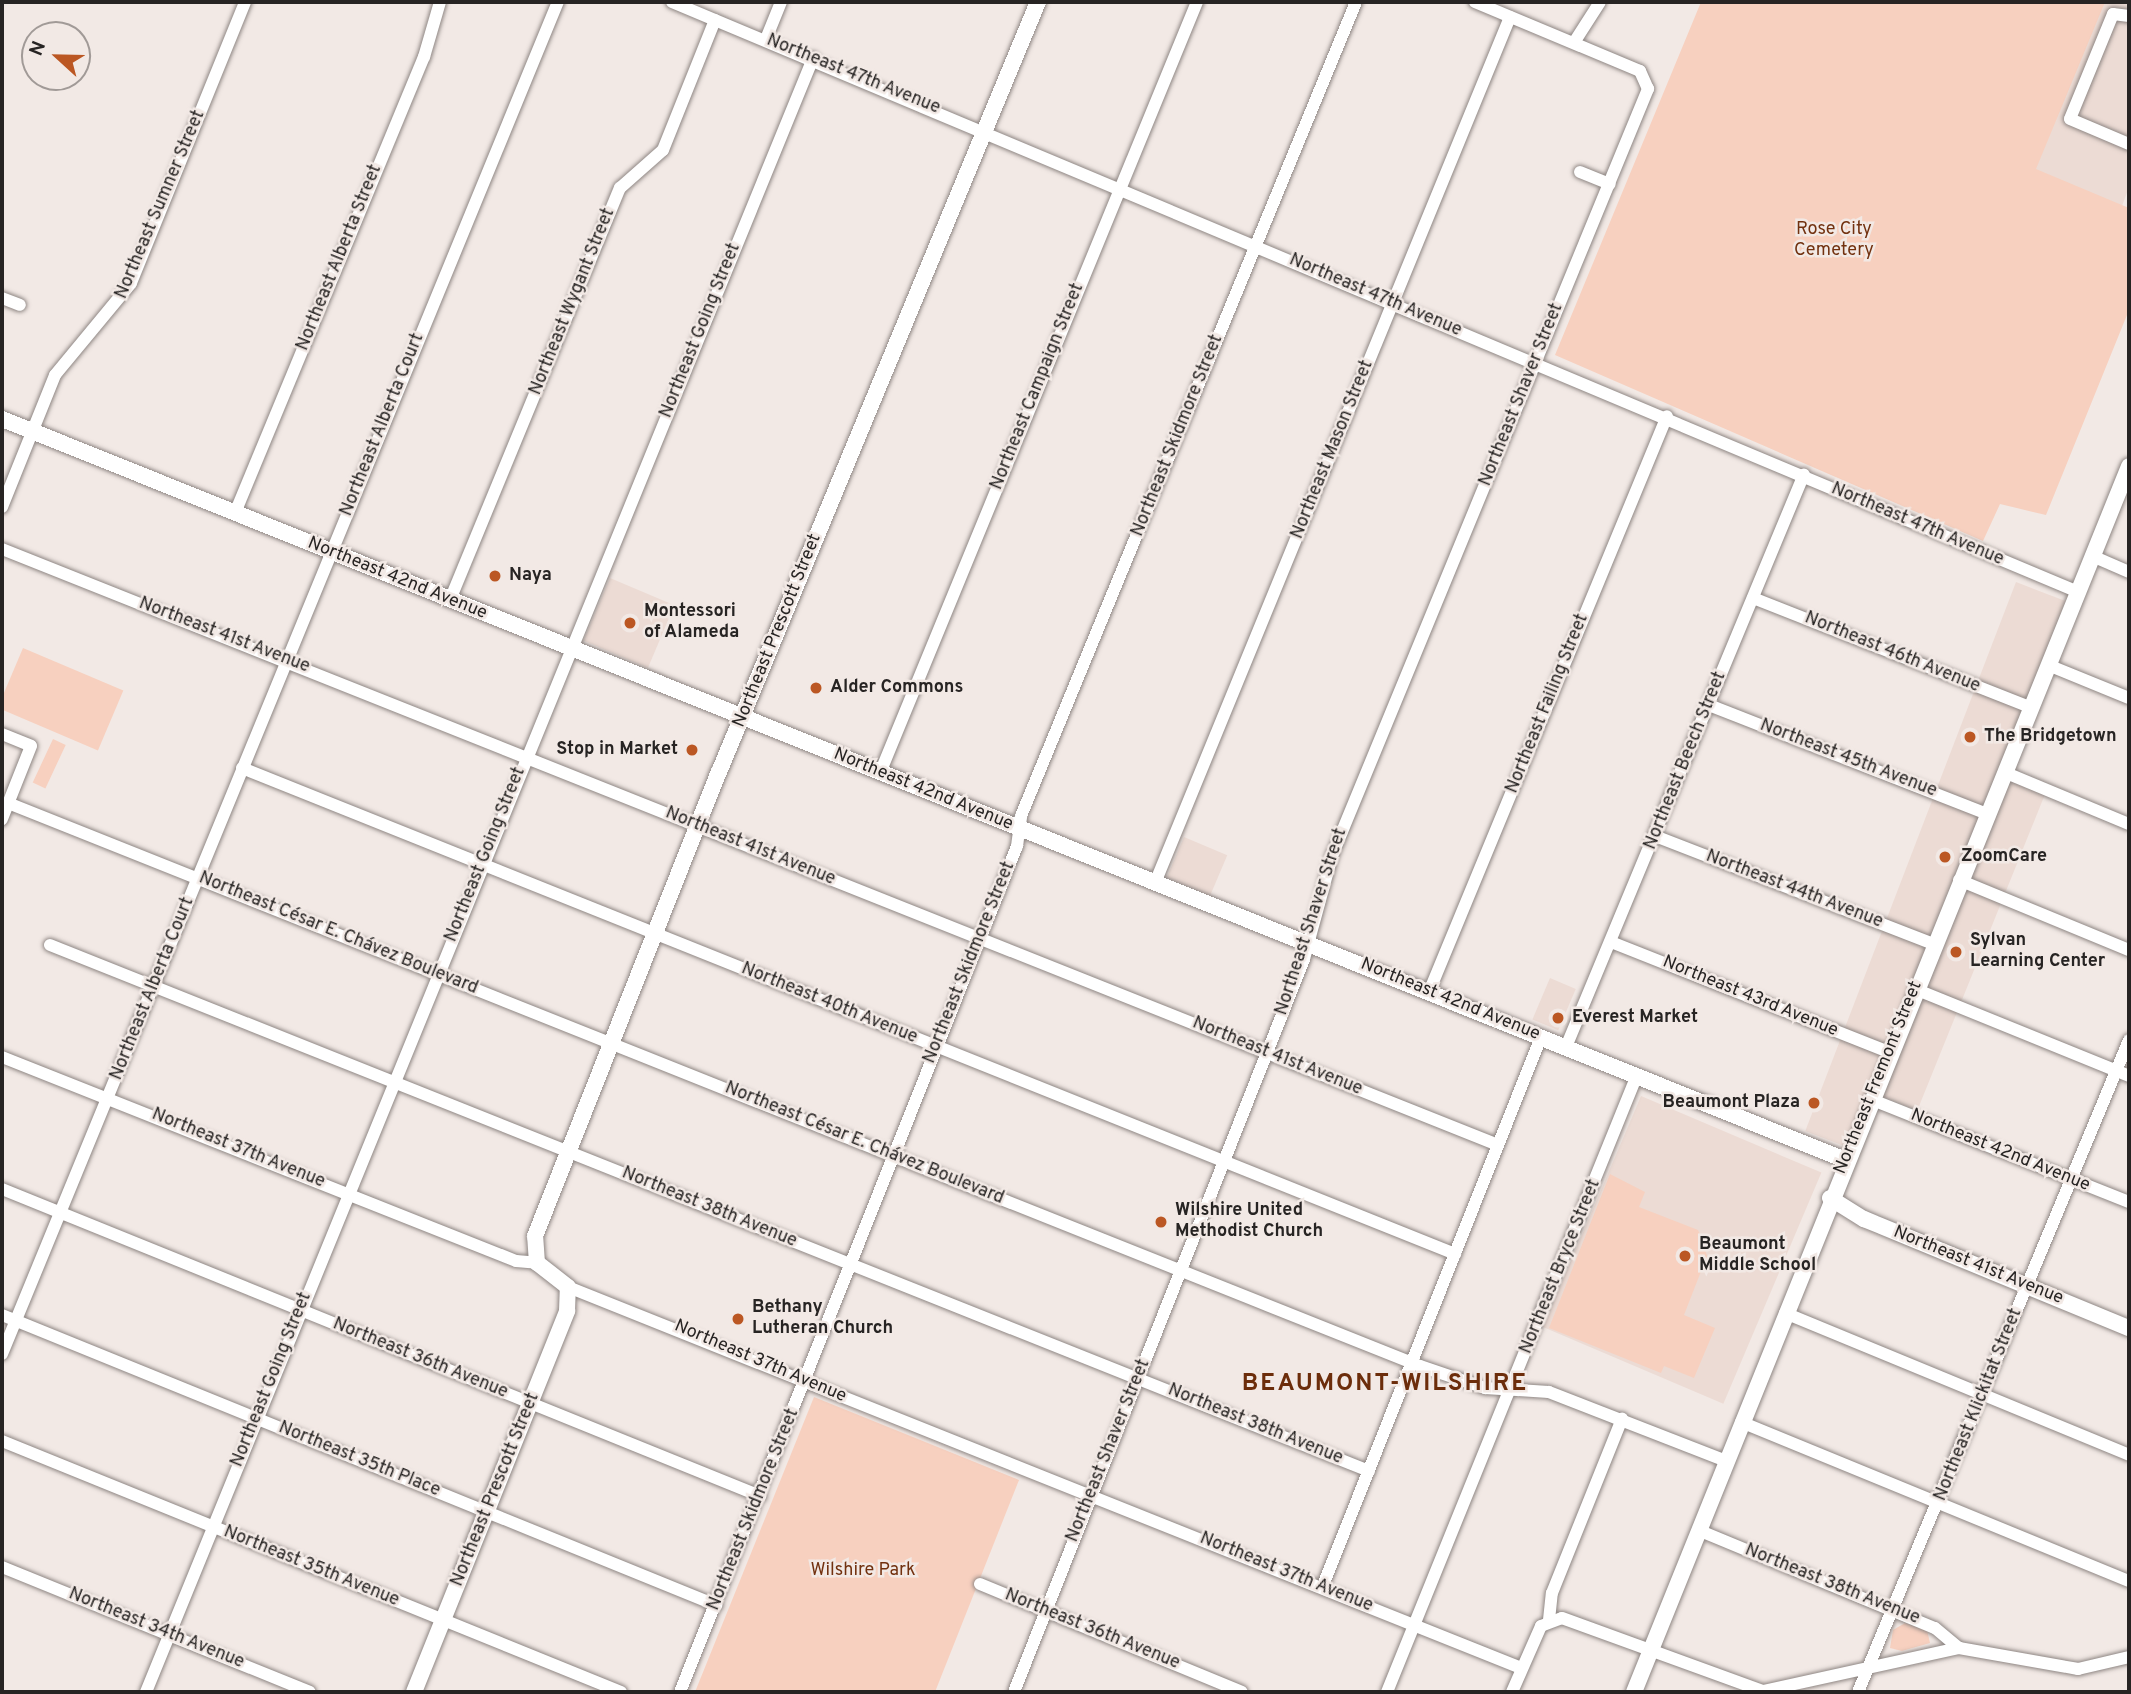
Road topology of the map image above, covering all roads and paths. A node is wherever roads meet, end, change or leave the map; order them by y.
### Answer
1 (245, 2) edge
2 (440, 2) edge
3 (558, 2) edge
4 (672, 2) edge
5 (781, 2) edge
6 (1038, 2) edge
7 (1197, 2) edge
8 (1356, 2) edge
9 (1475, 2) edge
10 (1600, 2) edge
11 (2124, 14) edge
12 (1510, 17) junction
13 (715, 20) junction
14 (766, 39) junction
15 (1575, 41) junction
16 (813, 58) junction
17 (984, 131) junction
18 (2129, 144) edge
19 (1580, 172) dead end
20 (1610, 184) junction
21 (1120, 190) junction
22 (1256, 246) junction
23 (2, 298) edge
24 (1393, 303) junction
25 (20, 305) dead end
26 (1535, 362) junction
27 (1667, 416) junction
28 (2, 419) edge
29 (32, 431) junction
30 (2129, 466) edge
31 (1804, 474) junction
32 (2, 507) edge
33 (235, 513) junction
34 (2, 549) edge
35 (330, 552) junction
36 (2092, 556) junction
37 (2129, 572) edge
38 (2078, 592) junction
39 (1753, 598) junction
40 (450, 600) junction
41 (570, 649) junction
42 (286, 661) junction
43 (2048, 664) junction
44 (2129, 698) edge
45 (1709, 705) junction
46 (2030, 707) junction
47 (742, 718) junction
48 (2, 734) edge
49 (526, 757) junction
50 (242, 768) junction
51 (2004, 772) junction
52 (880, 773) junction
53 (8, 803) junction
54 (1987, 814) junction
55 (2, 819) edge
56 (2129, 824) edge
57 (698, 826) junction
58 (1019, 828) junction
59 (1655, 836) junction
60 (482, 864) junction
61 (197, 878) junction
62 (1959, 880) junction
63 (1155, 883) junction
64 (655, 934) junction
65 (980, 939) junction
66 (1611, 942) junction
67 (1306, 943) junction
68 (1934, 944) junction
69 (50, 945) dead end
70 (2129, 950) edge
71 (438, 973) junction
72 (155, 985) junction
73 (1915, 989) junction
74 (1429, 992) junction
75 (1541, 1037) junction
76 (2129, 1040) edge
77 (612, 1043) junction
78 (937, 1047) junction
79 (1566, 1047) junction
80 (1889, 1052) junction
81 (1267, 1053) junction
82 (2, 1057) edge
83 (2116, 1071) junction
84 (1637, 1075) junction
85 (2129, 1076) edge
86 (394, 1081) junction
87 (107, 1097) junction
88 (1870, 1099) junction
89 (1498, 1145) junction
90 (569, 1152) junction
91 (894, 1156) junction
92 (1845, 1160) junction
93 (1224, 1161) junction
94 (2072, 1179) junction
95 (2, 1189) edge
96 (349, 1193) junction
97 (1830, 1198) junction
98 (2129, 1202) edge
99 (59, 1212) junction
100 (1455, 1254) junction
101 (537, 1263) junction
102 (851, 1265) junction
103 (1180, 1270) junction
104 (568, 1287) junction
105 (2028, 1287) junction
106 (301, 1310) junction
107 (1784, 1313) junction
108 (2, 1315) edge
109 (15, 1320) junction
110 (2129, 1328) edge
111 (2, 1354) edge
112 (1412, 1363) junction
113 (1138, 1378) junction
114 (806, 1383) junction
115 (1513, 1389) junction
116 (1983, 1395) junction
117 (531, 1404) junction
118 (257, 1418) junction
119 (1622, 1419) junction
120 (1741, 1422) junction
121 (2, 1441) edge
122 (2129, 1455) edge
123 (1726, 1461) junction
124 (1369, 1471) junction
125 (1092, 1495) junction
126 (760, 1496) junction
127 (1939, 1503) junction
128 (487, 1512) junction
129 (213, 1527) junction
130 (1698, 1530) junction
131 (2, 1567) edge
132 (2129, 1581) edge
133 (981, 1584) dead end
134 (1322, 1588) junction
135 (716, 1605) junction
136 (1895, 1611) junction
137 (1046, 1612) junction
138 (443, 1620) junction
139 (1549, 1620) junction
140 (1418, 1627) junction
141 (169, 1634) junction
142 (1959, 1648) junction
143 (1650, 1651) junction
144 (2129, 1657) edge
145 (1870, 1667) junction
146 (1521, 1668) junction
147 (146, 1692) edge
148 (310, 1692) edge
149 (414, 1692) edge
150 (621, 1692) edge
151 (681, 1692) edge
152 (1014, 1692) edge
153 (1242, 1692) edge
154 (1387, 1692) edge
155 (1512, 1692) edge
156 (1634, 1692) edge
157 (1858, 1692) edge

1 - 29 street, Northeast Sumner Street
2 - 33 street, Northeast Alberta Street
3 - 35 street, Northeast Alberta Court
4 - 13 street, Northeast 47th Avenue
5 - 14 street
6 - 17 street, Northeast Prescott Street
7 - 21 street, Northeast Campaign Street
8 - 22 street, Northeast Skidmore Street
9 - 12 street
10 - 15 street
11 - 18 street
12 - 15 street
12 - 24 street, Northeast Mason Street
13 - 14 street, Northeast 47th Avenue
13 - 40 street, Northeast Wygant Street
14 - 16 street, Northeast 47th Avenue
15 - 20 street, Northeast Shaver Street
16 - 17 street, Northeast 47th Avenue
16 - 41 street, Northeast Going Street
17 - 21 street, Northeast 47th Avenue
17 - 47 street, Northeast Prescott Street
19 - 20 street
20 - 26 street, Northeast Shaver Street
21 - 22 street, Northeast 47th Avenue
21 - 52 street, Northeast Campaign Street
22 - 24 street, Northeast 47th Avenue
22 - 58 street, Northeast Skidmore Street
23 - 25 street
24 - 26 street, Northeast 47th Avenue
24 - 63 street, Northeast Mason Street
26 - 27 street, Northeast 47th Avenue
26 - 67 street, Northeast Shaver Street
27 - 31 street, Northeast 47th Avenue
27 - 74 street, Northeast Failing Street
28 - 29 street, Northeast 42nd Avenue
29 - 32 street, Northeast Sumner Street
29 - 33 street, Northeast 42nd Avenue
30 - 36 street, Northeast Fremont Street
31 - 38 street, Northeast 47th Avenue
31 - 39 street, Northeast Beech Street
33 - 35 street, Northeast 42nd Avenue
34 - 42 street, Northeast 41st Avenue
35 - 40 street, Northeast 42nd Avenue
35 - 42 street, Northeast Alberta Court
36 - 37 street
36 - 38 street, Northeast Fremont Street
38 - 43 street, Northeast Fremont Street
39 - 45 street, Northeast Beech Street
39 - 46 street, Northeast 46th Avenue
40 - 41 street, Northeast 42nd Avenue
41 - 47 street, Northeast 42nd Avenue
41 - 49 street, Northeast Going Street
42 - 49 street, Northeast 41st Avenue
42 - 50 street, Northeast Alberta Court
43 - 44 street
43 - 46 street, Northeast Fremont Street
45 - 54 street, Northeast 45th Avenue
45 - 59 street, Northeast Beech Street
46 - 51 street, Northeast Fremont Street
47 - 52 street, Northeast 42nd Avenue
47 - 57 street, Northeast Prescott Street
48 - 53 street
49 - 57 street, Northeast 41st Avenue
49 - 60 street, Northeast Going Street
50 - 60 street, Northeast 40th Avenue
50 - 61 street, Northeast Alberta Court
51 - 54 street, Northeast Fremont Street
51 - 56 street
52 - 58 street, Northeast 42nd Avenue
53 - 55 street
53 - 61 street, Northeast César E. Chávez Boulevard
54 - 62 street, Northeast Fremont Street
57 - 64 street, Northeast Prescott Street
57 - 65 street, Northeast 41st Avenue
58 - 63 street, Northeast 42nd Avenue
58 - 65 street, Northeast Skidmore Street
59 - 66 street, Northeast Beech Street
59 - 68 street, Northeast 44th Avenue
60 - 64 street, Northeast 40th Avenue
60 - 71 street, Northeast Going Street
61 - 71 street, Northeast César E. Chávez Boulevard
61 - 72 street, Northeast Alberta Court
62 - 68 street, Northeast Fremont Street
62 - 70 street
63 - 67 street, Northeast 42nd Avenue
64 - 77 street, Northeast Prescott Street
64 - 78 street, Northeast 40th Avenue
65 - 78 street, Northeast Skidmore Street
65 - 81 street, Northeast 41st Avenue
66 - 79 street, Northeast Beech Street
66 - 80 street, Northeast 43rd Avenue
67 - 74 street, Northeast 42nd Avenue
67 - 81 street, Northeast Shaver Street
68 - 73 street, Northeast Fremont Street
69 - 72 street, Northeast 38th Avenue
71 - 77 street, Northeast César E. Chávez Boulevard
71 - 86 street, Northeast Going Street
72 - 86 street, Northeast 38th Avenue
72 - 87 street, Northeast Alberta Court
73 - 80 street, Northeast Fremont Street
73 - 83 street
74 - 75 street, Northeast 42nd Avenue
75 - 79 street, Northeast 42nd Avenue
75 - 89 street
76 - 83 street, Northeast Klickitat Street
77 - 90 street, Northeast Prescott Street
77 - 91 street, Northeast César E. Chávez Boulevard
78 - 91 street, Northeast Skidmore Street
78 - 93 street, Northeast 40th Avenue
79 - 84 street, Northeast 42nd Avenue
80 - 88 street, Northeast Fremont Street
81 - 89 street, Northeast 41st Avenue
81 - 93 street, Northeast Shaver Street
82 - 87 street, Northeast 37th Avenue
83 - 85 street
83 - 94 street, Northeast Klickitat Street
84 - 92 street, Northeast 42nd Avenue
84 - 115 street, Northeast Bryce Street
86 - 90 street, Northeast 38th Avenue
86 - 96 street, Northeast Going Street
87 - 96 street, Northeast 37th Avenue
87 - 99 street, Northeast Alberta Court
88 - 92 street, Northeast Fremont Street
88 - 94 street, Northeast 42nd Avenue
89 - 100 street
90 - 101 street, Northeast Prescott Street
90 - 102 street, Northeast 38th Avenue
91 - 102 street, Northeast Skidmore Street
91 - 103 street, Northeast César E. Chávez Boulevard
92 - 97 street, Northeast Fremont Street
93 - 100 street, Northeast 40th Avenue
93 - 103 street, Northeast Shaver Street
94 - 98 street, Northeast 42nd Avenue
94 - 105 street, Northeast Klickitat Street
95 - 99 street, Northeast 36th Avenue
96 - 101 street, Northeast 37th Avenue
96 - 106 street, Northeast Going Street
97 - 105 street, Northeast 41st Avenue
97 - 107 street, Northeast Fremont Street
99 - 106 street, Northeast 36th Avenue
99 - 109 street, Northeast Alberta Court
100 - 112 street
101 - 104 street, Northeast 37th Avenue
102 - 113 street, Northeast 38th Avenue
102 - 114 street, Northeast Skidmore Street
103 - 112 street, Northeast César E. Chávez Boulevard
103 - 113 street, Northeast Shaver Street
104 - 114 street, Northeast 37th Avenue
104 - 117 street, Northeast Prescott Street
105 - 110 street, Northeast 41st Avenue
105 - 116 street, Northeast Klickitat Street
106 - 117 street, Northeast 36th Avenue
106 - 118 street, Northeast Going Street
107 - 116 street
107 - 120 street, Northeast Fremont Street
108 - 109 street, Northeast 35th Place
109 - 111 street, Northeast Alberta Court
109 - 118 street, Northeast 35th Place
112 - 115 street, Northeast César E. Chávez Boulevard
112 - 124 street
113 - 124 street, Northeast 38th Avenue
113 - 125 street, Northeast Shaver Street
114 - 125 street, Northeast 37th Avenue
114 - 126 street, Northeast Skidmore Street
115 - 119 street, Northeast César E. Chávez Boulevard
115 - 140 street, Northeast Bryce Street
116 - 122 street
116 - 127 street, Northeast Klickitat Street
117 - 126 street, Northeast 36th Avenue
117 - 128 street, Northeast Prescott Street
118 - 128 street, Northeast 35th Place
118 - 129 street, Northeast Going Street
119 - 123 street, Northeast César E. Chávez Boulevard
119 - 139 street
120 - 123 street, Northeast Fremont Street
120 - 127 street
121 - 129 street, Northeast 35th Avenue
123 - 130 street, Northeast Fremont Street
124 - 134 street
125 - 134 street, Northeast 37th Avenue
125 - 137 street, Northeast Shaver Street
126 - 135 street, Northeast Skidmore Street
127 - 132 street
127 - 136 street, Northeast Klickitat Street
128 - 135 street, Northeast 35th Place
128 - 138 street, Northeast Prescott Street
129 - 138 street, Northeast 35th Avenue
129 - 141 street, Northeast Going Street
130 - 136 street, Northeast 38th Avenue
130 - 143 street, Northeast Fremont Street
131 - 141 street, Northeast 34th Avenue
133 - 137 street, Northeast 36th Avenue
134 - 140 street, Northeast 37th Avenue
135 - 151 street, Northeast Skidmore Street
136 - 142 street, Northeast 38th Avenue
136 - 145 street, Northeast Klickitat Street
137 - 152 street, Northeast Shaver Street
137 - 153 street, Northeast 36th Avenue
138 - 149 street, Northeast Prescott Street
138 - 150 street, Northeast 35th Avenue
139 - 143 street
139 - 146 street
140 - 146 street, Northeast 37th Avenue
140 - 154 street, Northeast Bryce Street
141 - 147 street, Northeast Going Street
141 - 148 street, Northeast 34th Avenue
142 - 144 street
142 - 145 street
143 - 145 street
143 - 156 street, Northeast Fremont Street
145 - 157 street, Northeast Klickitat Street
146 - 155 street

